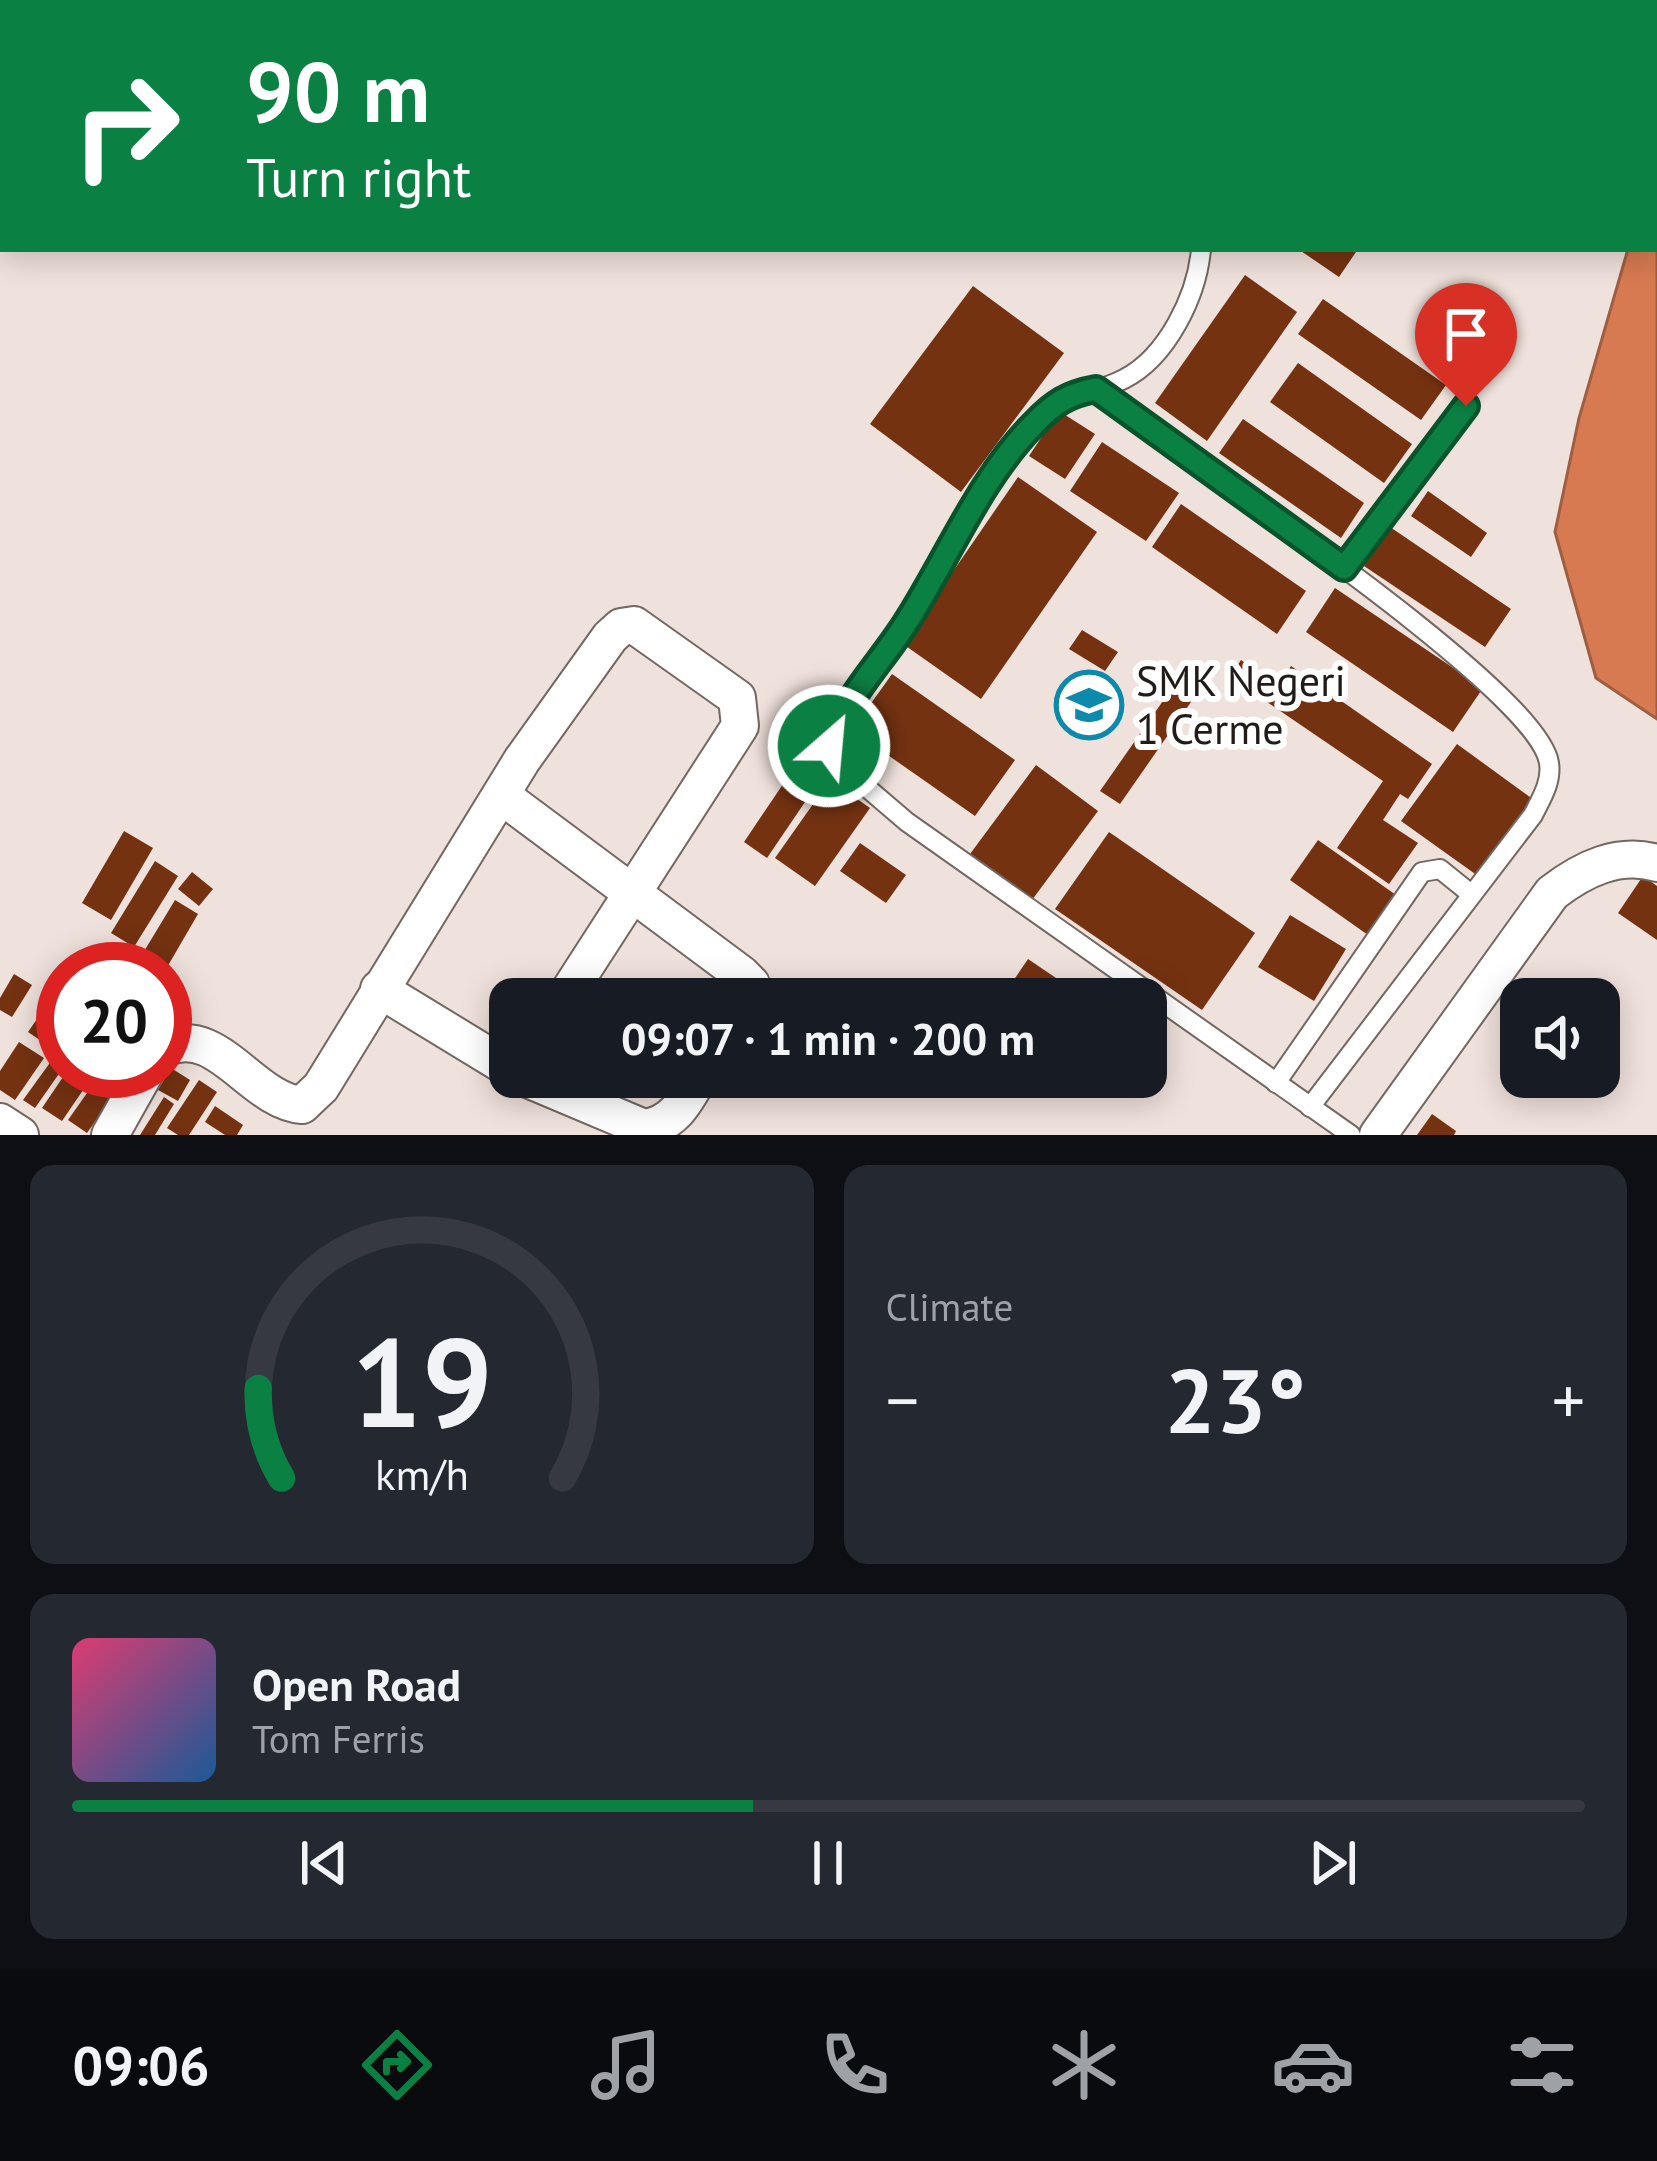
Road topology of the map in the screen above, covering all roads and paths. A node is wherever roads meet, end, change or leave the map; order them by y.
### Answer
1 (1200, 252) edge
2 (1096, 389) junction
3 (1466, 406) dead end
4 (1344, 568) junction
5 (502, 796) junction
6 (1657, 863) edge
7 (630, 891) junction
8 (1471, 894) junction
9 (577, 978) edge
10 (745, 978) edge
11 (380, 989) junction
12 (192, 1043) edge
13 (489, 1056) edge
14 (1276, 1083) junction
15 (131, 1098) edge
16 (573, 1098) edge
17 (687, 1098) edge
18 (1310, 1107) junction
19 (0, 1122) edge
20 (20, 1135) edge
21 (110, 1135) edge
22 (1351, 1135) edge
23 (1378, 1135) edge

1 - 2 lane
2 - 4 lane
2 - 14 lane
3 - 4 lane
4 - 8 lane
5 - 7 street
5 - 7 street
5 - 11 street
6 - 23 street
7 - 9 street
7 - 10 street
8 - 14 lane
8 - 18 lane
11 - 12 street
11 - 13 street
14 - 18 lane
15 - 21 street
16 - 17 street
18 - 22 lane
19 - 20 street

